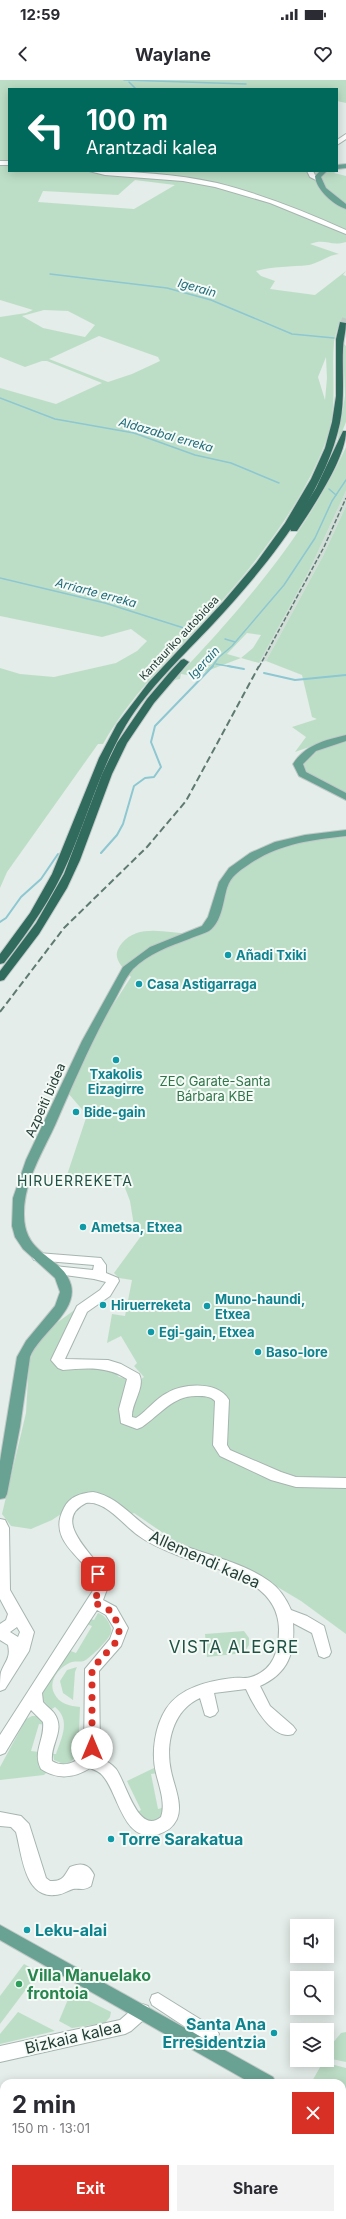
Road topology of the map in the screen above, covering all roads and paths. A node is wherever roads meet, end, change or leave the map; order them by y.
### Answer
1 (346, 136) edge
2 (338, 142) edge
3 (98, 172) edge
4 (310, 172) edge
5 (323, 172) edge
6 (318, 179) junction
7 (346, 206) edge
8 (346, 232) edge
9 (343, 324) dead end
10 (346, 433) edge
11 (346, 738) edge
12 (346, 797) edge
13 (346, 833) edge
14 (0, 961) edge
15 (0, 978) edge
16 (38, 1257) junction
17 (54, 1270) junction
18 (83, 1275) junction
19 (99, 1275) junction
20 (65, 1289) junction
21 (346, 1483) edge
22 (0, 1494) edge
23 (0, 1524) edge
24 (93, 1602) junction
25 (8, 1606) edge
26 (285, 1614) junction
27 (0, 1633) edge
28 (324, 1652) dead end
29 (16, 1659) junction
30 (251, 1683) junction
31 (0, 1685) edge
32 (206, 1689) junction
33 (35, 1694) junction
34 (210, 1710) dead end
35 (42, 1712) junction
36 (17, 1719) junction
37 (288, 1730) dead end
38 (0, 1749) edge
39 (89, 1760) junction
40 (0, 1818) edge
41 (74, 1881) dead end
42 (0, 1932) edge
43 (158, 2000) dead end
44 (142, 2011) junction
45 (203, 2046) junction
46 (0, 2054) edge
47 (260, 2079) edge

1 - 2 street
3 - 8 street
4 - 6 street
5 - 6 main road
6 - 7 main road
9 - 14 highway, Kantauriko autobidea
10 - 15 highway, Kantauriko autobidea
11 - 12 main road
13 - 16 main road, Azpeiti bidea
16 - 17 main road, Azpeiti bidea
16 - 19 street
17 - 18 street
17 - 20 main road, Azpeiti bidea
18 - 19 street
18 - 20 street
19 - 21 street
20 - 22 main road
23 - 25 street
24 - 26 street, Allemendi kalea
24 - 33 street
24 - 39 street
25 - 27 street
25 - 29 street
26 - 28 street
26 - 30 street, Allemendi kalea
27 - 29 street
29 - 31 street
30 - 32 street
30 - 37 street
32 - 34 street
32 - 39 street
33 - 35 street
33 - 36 street
35 - 36 street
35 - 39 street
36 - 38 street
40 - 41 street
42 - 44 main road
43 - 45 street
44 - 45 main road
44 - 46 street, Bizkaia kalea
45 - 47 main road

